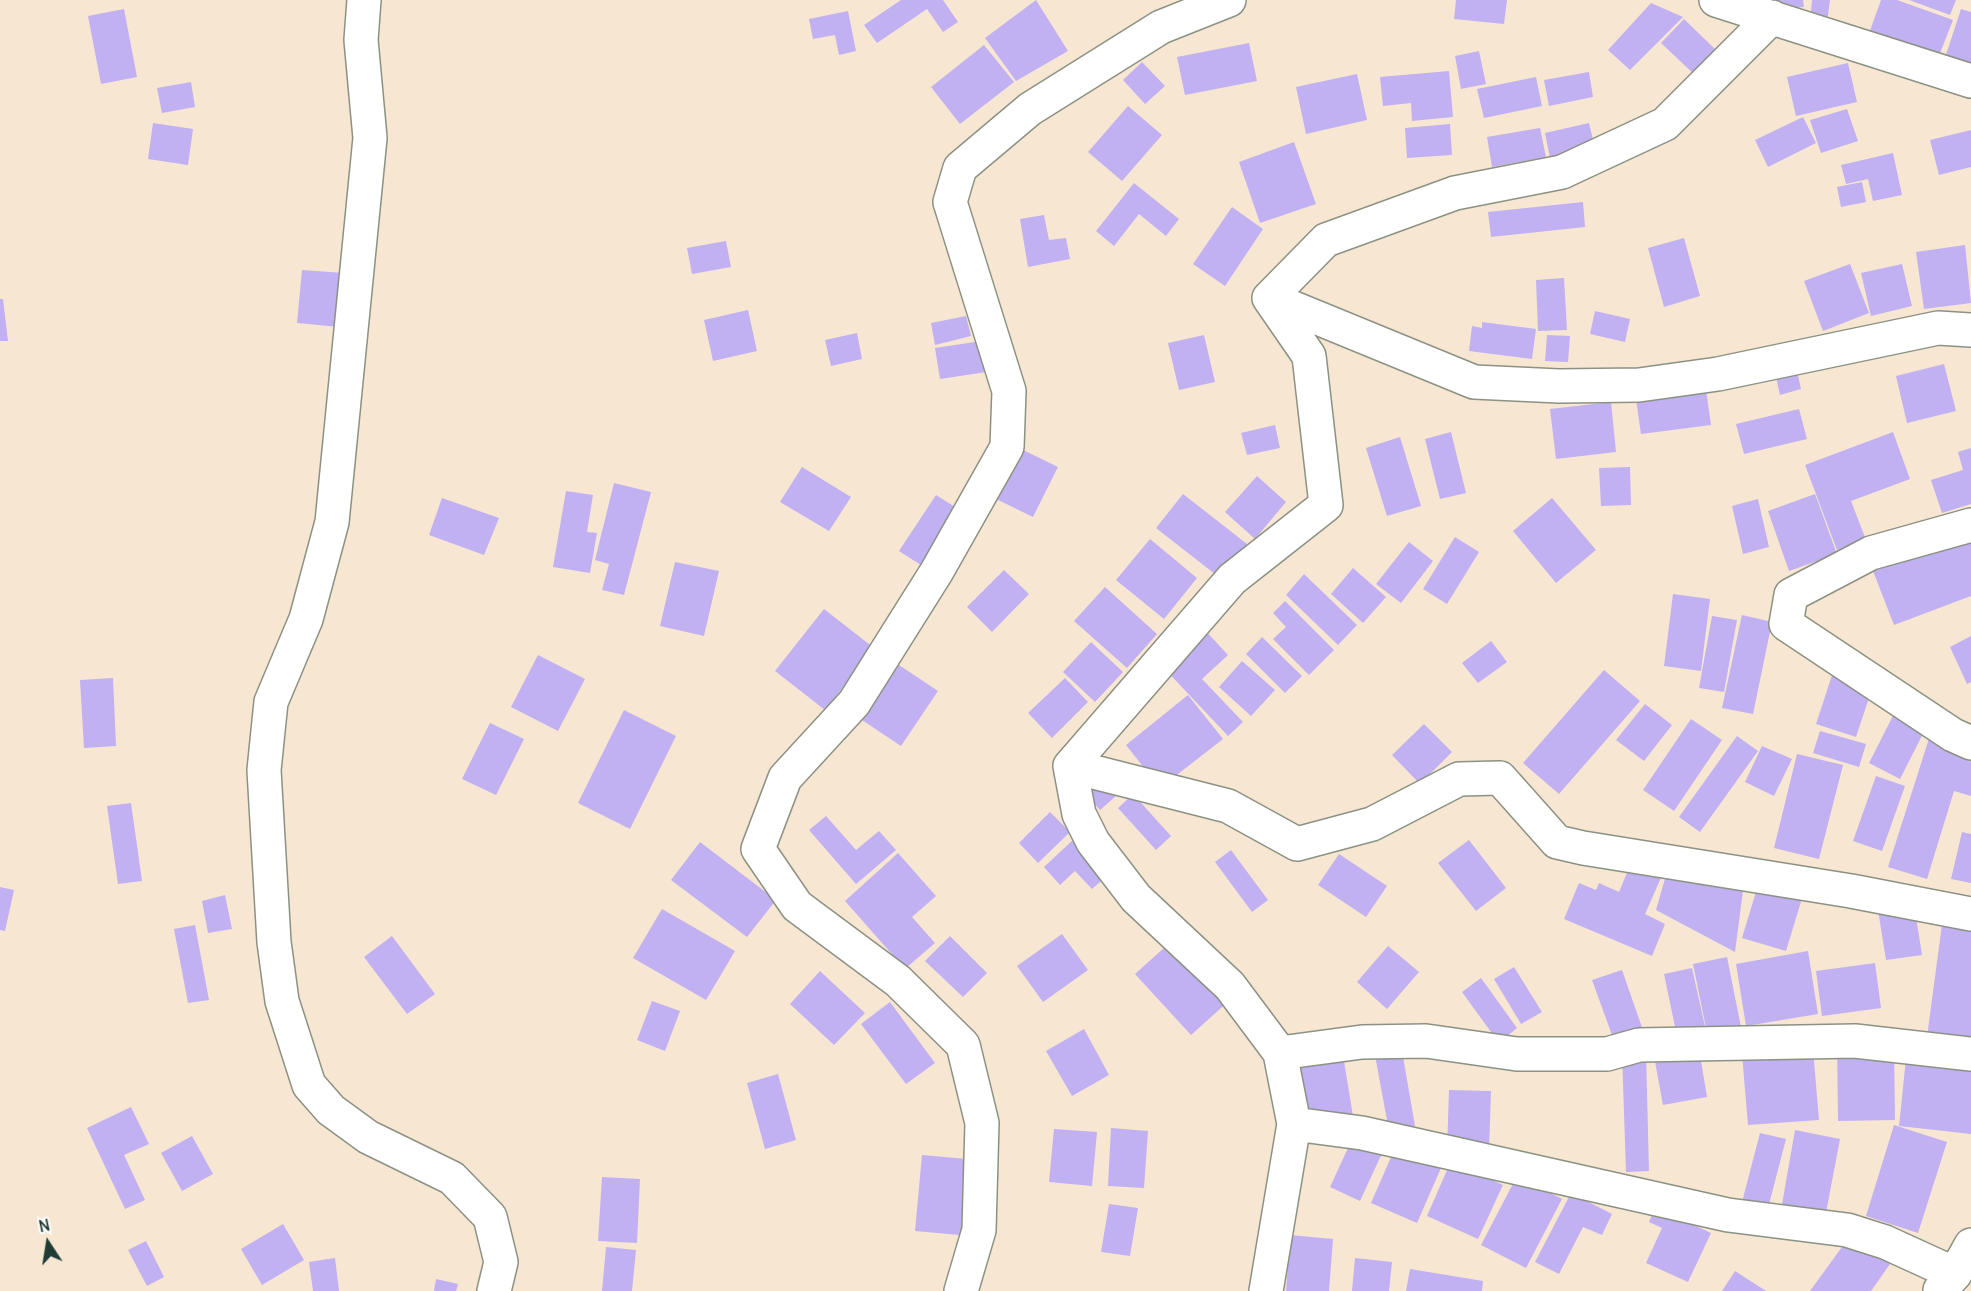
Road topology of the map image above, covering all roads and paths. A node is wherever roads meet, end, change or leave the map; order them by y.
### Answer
1 (364, 0) edge
2 (1229, 0) edge
3 (1716, 0) edge
4 (1772, 17) junction
5 (1971, 81) edge
6 (1269, 298) junction
7 (1971, 330) edge
8 (1971, 525) edge
9 (1971, 743) edge
10 (1070, 766) junction
11 (1971, 914) edge
12 (1280, 1053) junction
13 (1971, 1054) edge
14 (1294, 1124) junction
15 (1971, 1245) edge
16 (1946, 1283) edge
17 (494, 1291) edge
18 (961, 1291) edge
19 (1266, 1291) edge

1 - 17 street
2 - 18 street
3 - 4 street
4 - 5 street
4 - 6 street
6 - 7 street
6 - 10 street
8 - 9 street
10 - 11 street
10 - 12 street
12 - 13 street
12 - 14 street
14 - 16 street
14 - 19 street
15 - 16 street

